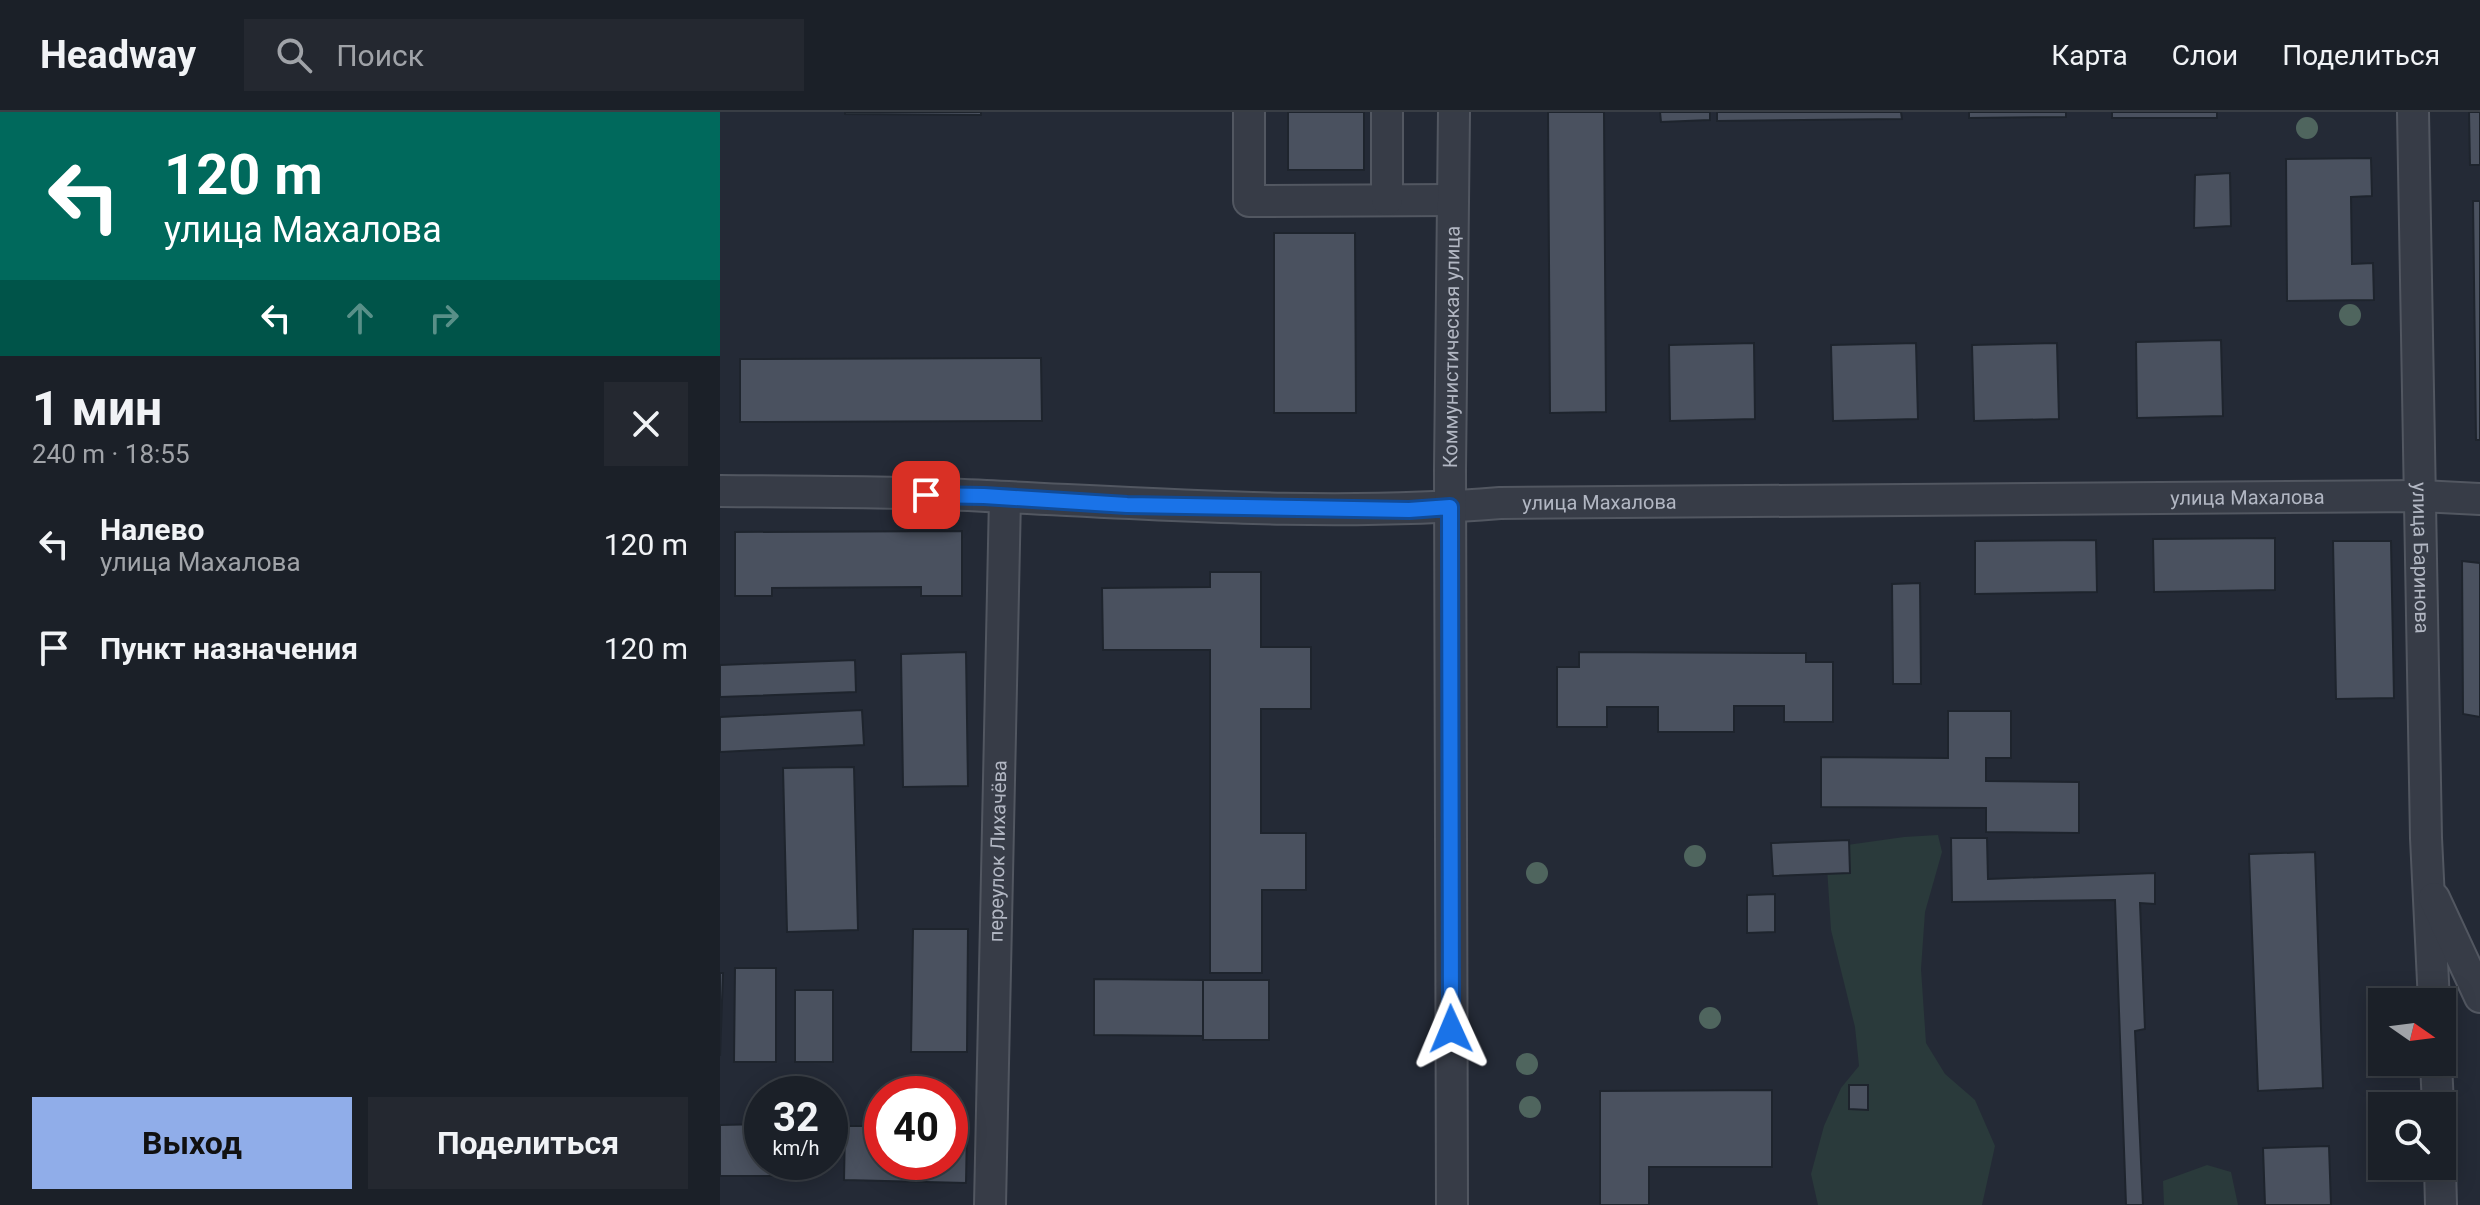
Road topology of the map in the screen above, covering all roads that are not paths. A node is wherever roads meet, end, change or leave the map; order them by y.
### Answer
1 (1249, 112) edge
2 (1387, 112) edge
3 (1454, 112) edge
4 (2413, 112) edge
5 (1387, 200) junction
6 (1453, 200) junction
7 (720, 491) edge
8 (2421, 496) junction
9 (1005, 497) junction
10 (2480, 499) edge
11 (1450, 507) junction
12 (2428, 885) junction
13 (2433, 988) edge
14 (2480, 997) edge
15 (2440, 1180) edge
16 (990, 1205) edge
17 (1452, 1205) edge
18 (2441, 1205) edge

1 - 5 street
2 - 5 street
3 - 6 street, Коммунистическая улица
4 - 8 street, улица Баринова
5 - 6 street
6 - 11 street, Коммунистическая улица
7 - 9 street, улица Махалова
8 - 10 street, улица Махалова
8 - 11 street, улица Махалова
8 - 12 street, улица Баринова
9 - 11 street, улица Махалова
9 - 16 street, переулок Лихачёва
11 - 17 street, Коммунистическая улица
12 - 13 street, улица Баринова
12 - 14 street
15 - 18 street

